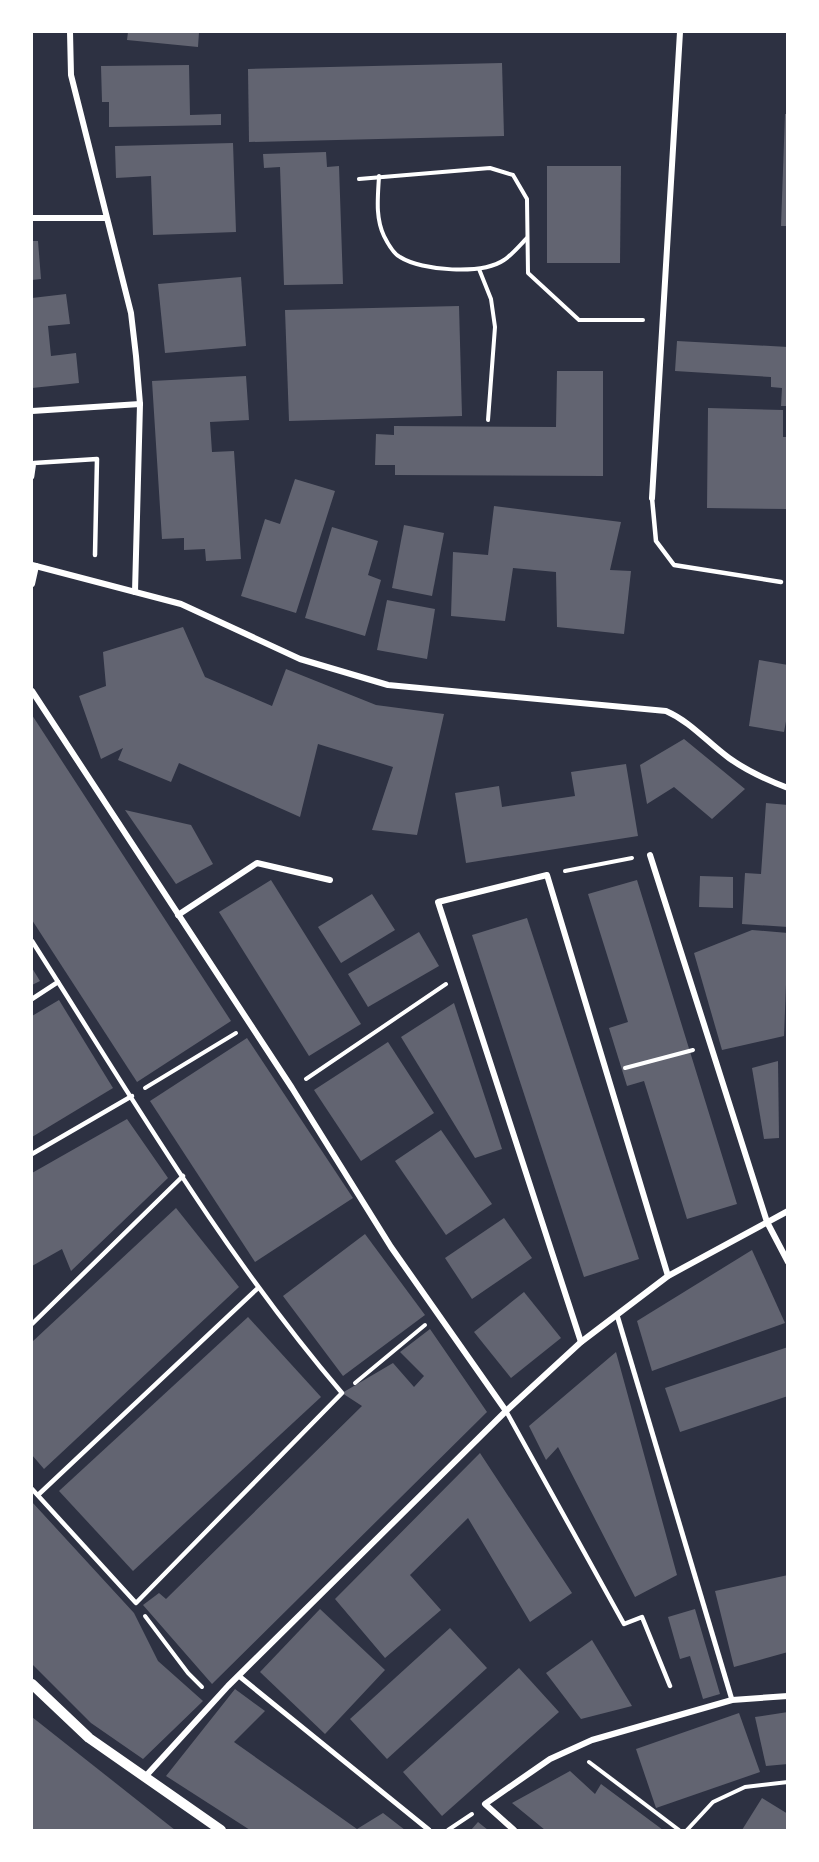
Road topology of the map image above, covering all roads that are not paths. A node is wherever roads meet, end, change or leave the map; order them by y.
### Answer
1 (70, 32) edge
2 (680, 32) edge
3 (32, 218) edge
4 (106, 218) junction
5 (140, 404) junction
6 (32, 411) edge
7 (32, 477) edge
8 (652, 498) joint
9 (95, 555) dead end
10 (34, 565) edge
11 (781, 582) dead end
12 (32, 584) edge
13 (135, 592) junction
14 (32, 691) edge
15 (788, 788) edge
16 (650, 855) road end
17 (330, 880) dead end
18 (178, 915) junction
19 (32, 941) edge
20 (58, 982) junction
21 (32, 999) edge
22 (132, 1096) junction
23 (32, 1154) edge
24 (183, 1176) junction
25 (788, 1210) edge
26 (767, 1222) junction
27 (788, 1262) edge
28 (668, 1276) junction
29 (258, 1288) junction
30 (617, 1315) junction
31 (32, 1324) edge
32 (581, 1342) junction
33 (506, 1411) junction
34 (32, 1489) edge
35 (38, 1496) junction
36 (238, 1676) junction
37 (32, 1684) edge
38 (670, 1686) dead end
39 (788, 1696) edge
40 (732, 1700) junction
41 (144, 1778) junction
42 (221, 1830) edge
43 (429, 1830) edge
44 (514, 1830) edge

1 - 4 street
2 - 8 street
3 - 4 street
4 - 5 street
5 - 6 street
5 - 13 street
7 - 9 lane
8 - 11 lane
10 - 12 street
10 - 13 street
13 - 15 street
14 - 18 street
16 - 26 street
17 - 18 street
18 - 33 street
19 - 20 lane
20 - 21 lane
20 - 22 lane
22 - 23 lane
22 - 24 lane
24 - 29 lane
24 - 31 lane
25 - 26 street
26 - 27 street
26 - 28 street
28 - 30 street
28 - 32 street
29 - 35 lane
29 - 35 lane
30 - 32 street
30 - 40 street
32 - 33 street
33 - 36 street
33 - 38 lane
34 - 35 lane
36 - 41 street
36 - 43 street
37 - 41 street
39 - 40 street
40 - 44 street
41 - 42 street

